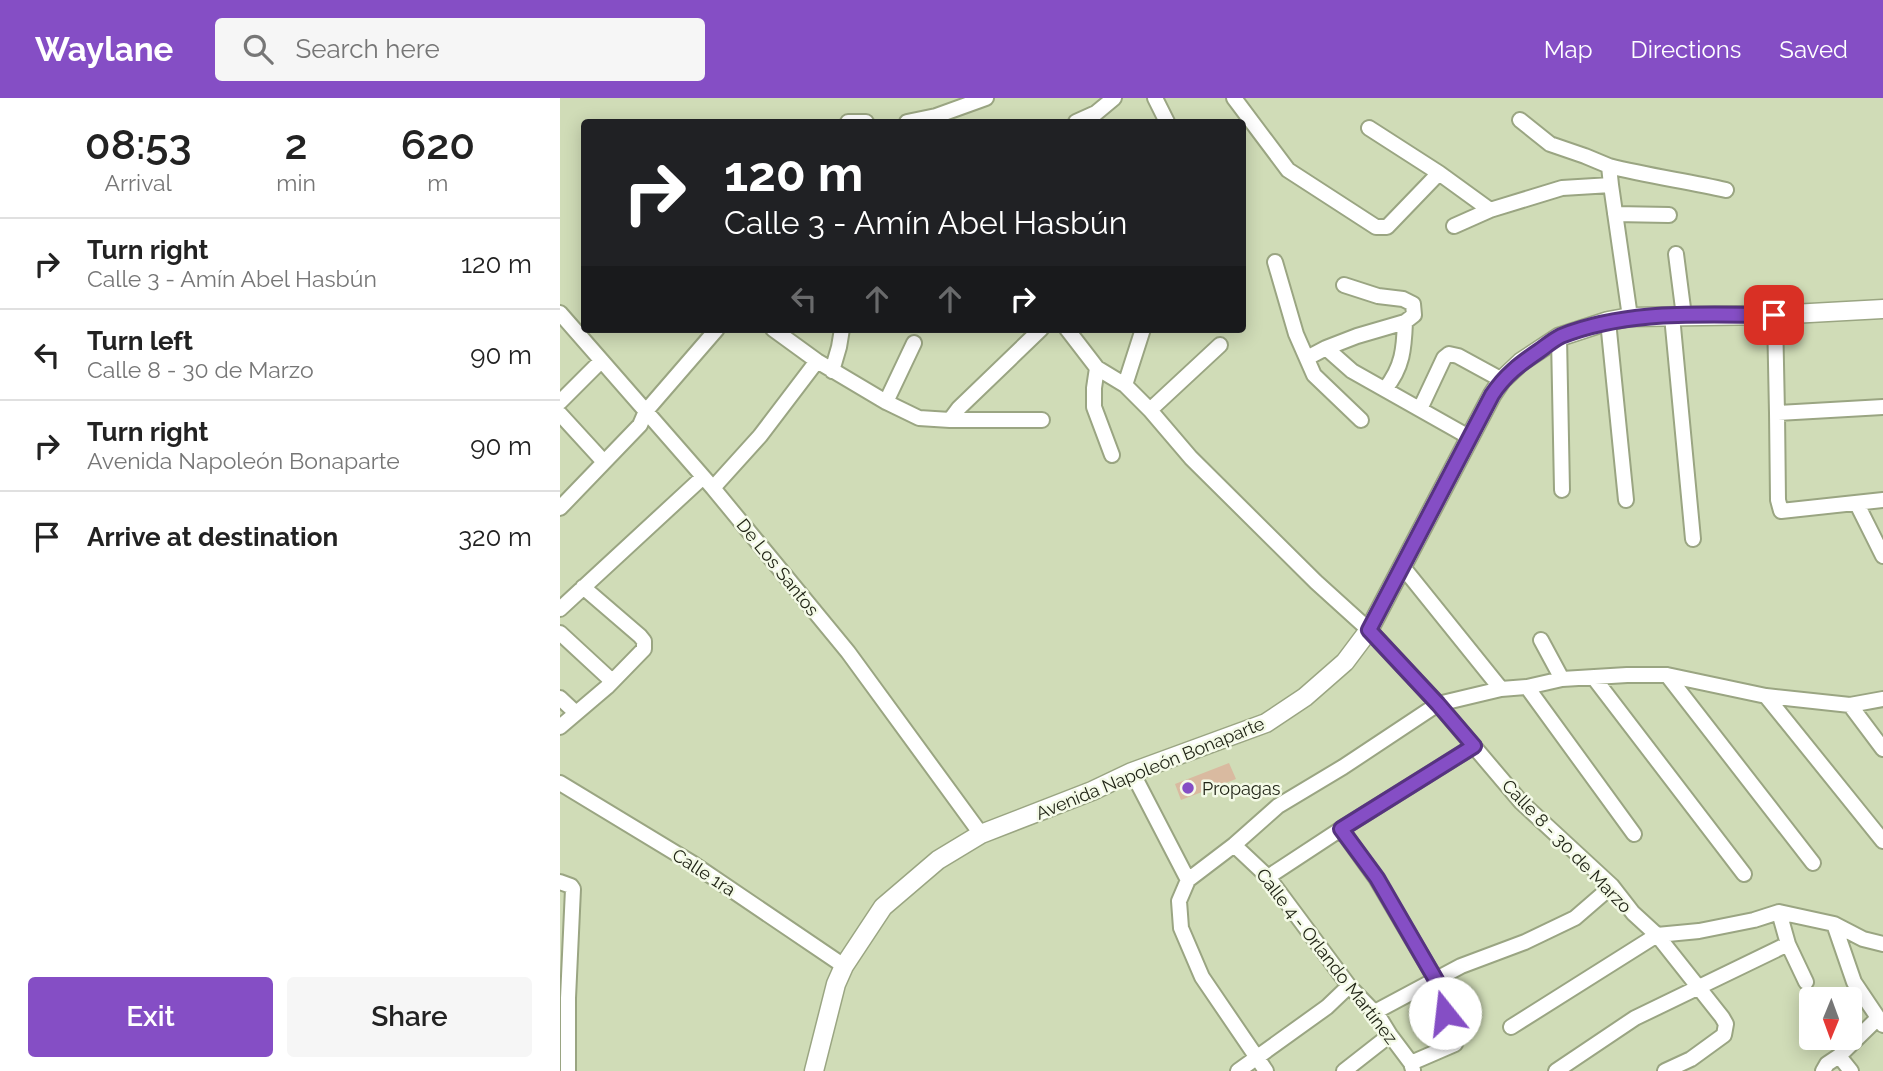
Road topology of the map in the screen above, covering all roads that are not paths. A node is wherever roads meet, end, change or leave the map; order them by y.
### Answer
1 (986, 98) edge
2 (1114, 98) edge
3 (1155, 98) edge
4 (1234, 98) edge
5 (922, 119) edge
6 (1085, 119) edge
7 (1166, 119) edge
8 (1520, 120) dead end
9 (1369, 128) dead end
10 (1609, 166) junction
11 (1439, 173) junction
12 (1611, 185) junction
13 (1726, 190) dead end
14 (1490, 211) junction
15 (1615, 214) junction
16 (1669, 215) dead end
17 (1454, 226) dead end
18 (1676, 254) dead end
19 (1275, 262) dead end
20 (1344, 285) dead end
21 (1883, 309) edge
22 (560, 313) edge
23 (1774, 315) junction
24 (1678, 316) junction
25 (1630, 317) junction
26 (1608, 321) junction
27 (1405, 322) junction
28 (714, 333) edge
29 (778, 333) edge
30 (841, 333) edge
31 (1037, 333) edge
32 (1070, 333) edge
33 (1142, 333) edge
34 (1559, 337) junction
35 (914, 342) dead end
36 (1220, 345) dead end
37 (1326, 348) junction
38 (1307, 358) junction
39 (601, 361) junction
40 (817, 361) junction
41 (1097, 368) junction
42 (832, 370) junction
43 (1502, 380) junction
44 (1125, 385) junction
45 (1385, 389) junction
46 (560, 402) edge
47 (886, 402) junction
48 (1883, 407) edge
49 (1420, 409) junction
50 (1150, 410) junction
51 (646, 411) junction
52 (1777, 413) junction
53 (560, 414) edge
54 (950, 420) junction
55 (1042, 420) dead end
56 (1361, 420) dead end
57 (1469, 437) junction
58 (1112, 455) dead end
59 (604, 462) junction
60 (703, 477) junction
61 (713, 488) junction
62 (1562, 490) dead end
63 (1626, 500) dead end
64 (1883, 500) edge
65 (1857, 504) junction
66 (560, 508) edge
67 (1693, 539) dead end
68 (1883, 556) edge
69 (1402, 566) junction
70 (583, 587) junction
71 (560, 609) edge
72 (1369, 630) junction
73 (560, 634) edge
74 (1541, 640) dead end
75 (1667, 675) junction
76 (1594, 678) junction
77 (1562, 679) junction
78 (612, 681) junction
79 (1527, 687) junction
80 (1501, 690) junction
81 (1766, 696) junction
82 (560, 698) edge
83 (1883, 699) edge
84 (1438, 704) junction
85 (1850, 705) junction
86 (576, 713) junction
87 (560, 727) edge
88 (1474, 746) junction
89 (1883, 749) edge
90 (1132, 772) junction
91 (560, 783) edge
92 (1341, 829) junction
93 (981, 834) junction
94 (1634, 834) dead end
95 (1883, 841) edge
96 (1234, 845) junction
97 (1813, 863) dead end
98 (1744, 874) dead end
99 (1268, 877) junction
100 (1188, 880) junction
101 (560, 882) edge
102 (1612, 886) junction
103 (1779, 912) junction
104 (1834, 924) junction
105 (1657, 935) junction
106 (1788, 944) junction
107 (1883, 944) edge
108 (844, 966) junction
109 (1436, 980) junction
110 (1806, 982) dead end
111 (1349, 986) junction
112 (1699, 987) junction
113 (1375, 1012) junction
114 (1881, 1021) edge
115 (1511, 1027) dead end
116 (1390, 1035) junction
117 (1839, 1056) junction
118 (1256, 1058) junction
119 (1692, 1065) edge
120 (1413, 1067) edge
121 (568, 1071) edge
122 (814, 1071) edge
123 (1238, 1071) edge
124 (1266, 1071) edge
125 (1344, 1071) edge
126 (1556, 1071) edge
127 (1665, 1071) edge
128 (1823, 1071) edge
129 (1851, 1071) edge

1 - 5 street
2 - 6 street
3 - 7 street
4 - 11 street
8 - 10 street
9 - 11 street
10 - 12 street
10 - 13 street
11 - 14 street
12 - 14 street
12 - 15 street
14 - 17 street
15 - 16 street
15 - 25 street
18 - 24 street
19 - 38 street
20 - 27 street
21 - 23 main road, Avenida Napoleón Bonaparte
22 - 39 street, De Los Santos
23 - 24 main road, Avenida Napoleón Bonaparte
23 - 52 street
24 - 25 main road, Avenida Napoleón Bonaparte
24 - 67 street
25 - 26 main road, Avenida Napoleón Bonaparte
26 - 34 main road, Avenida Napoleón Bonaparte
26 - 63 street
27 - 37 street
27 - 45 street
28 - 51 street
29 - 40 street
30 - 42 street
31 - 54 street
32 - 41 street
33 - 44 street
34 - 43 main road, Avenida Napoleón Bonaparte
34 - 62 street
35 - 47 street
36 - 50 street
37 - 38 street
37 - 45 street
38 - 56 street
39 - 46 street
39 - 51 street, De Los Santos
40 - 42 street
40 - 61 street
41 - 44 street, Calle 8 - 30 de Marzo
41 - 58 street
42 - 47 street
43 - 49 street
43 - 57 main road, Avenida Napoleón Bonaparte
44 - 50 street, Calle 8 - 30 de Marzo
45 - 49 street
47 - 54 street
48 - 52 street
49 - 57 street
50 - 72 street, Calle 8 - 30 de Marzo
51 - 59 street
51 - 60 street, De Los Santos
52 - 65 street
53 - 59 street
54 - 55 street
57 - 69 main road, Avenida Napoleón Bonaparte
59 - 66 street
60 - 61 street, De Los Santos
60 - 70 street
61 - 93 street, De Los Santos
64 - 65 street
65 - 68 street
69 - 72 main road, Avenida Napoleón Bonaparte
69 - 80 street
70 - 71 street
70 - 78 street
72 - 84 street, Calle 8 - 30 de Marzo
72 - 90 main road, Avenida Napoleón Bonaparte
73 - 78 street
74 - 77 street
75 - 76 street
75 - 81 street
75 - 97 street
76 - 77 street
76 - 98 street
77 - 79 street
78 - 86 street
79 - 80 street
79 - 94 street
80 - 84 street
81 - 85 street
81 - 95 street
82 - 86 street
83 - 85 street
84 - 88 street, Calle 8 - 30 de Marzo
84 - 96 street
85 - 89 street
86 - 87 street
88 - 92 street
88 - 102 street, Calle 8 - 30 de Marzo
90 - 93 main road, Avenida Napoleón Bonaparte
90 - 100 street
91 - 108 street, Calle 1ra
92 - 99 street
92 - 109 street
93 - 108 main road, Avenida Napoleón Bonaparte
96 - 99 street, Calle 4 - Orlando Martínez
96 - 100 street
99 - 111 street, Calle 4 - Orlando Martínez
100 - 118 street
101 - 121 street
102 - 105 street, Calle 8 - 30 de Marzo
102 - 109 street
103 - 104 street
103 - 105 street
103 - 106 street
104 - 107 street
104 - 114 street
105 - 112 street, Calle 8 - 30 de Marzo
105 - 115 street
106 - 110 street
106 - 112 street
108 - 122 main road, Avenida Napoleón Bonaparte
109 - 113 street
109 - 120 street
111 - 113 street, Calle 4 - Orlando Martínez
111 - 118 street
112 - 119 street, Calle 8 - 30 de Marzo
112 - 126 street
113 - 116 street, Calle 4 - Orlando Martínez
114 - 117 street
116 - 120 street, Calle 4 - Orlando Martínez
116 - 125 street
117 - 128 street
117 - 129 street
118 - 123 street
118 - 124 street
119 - 127 street

